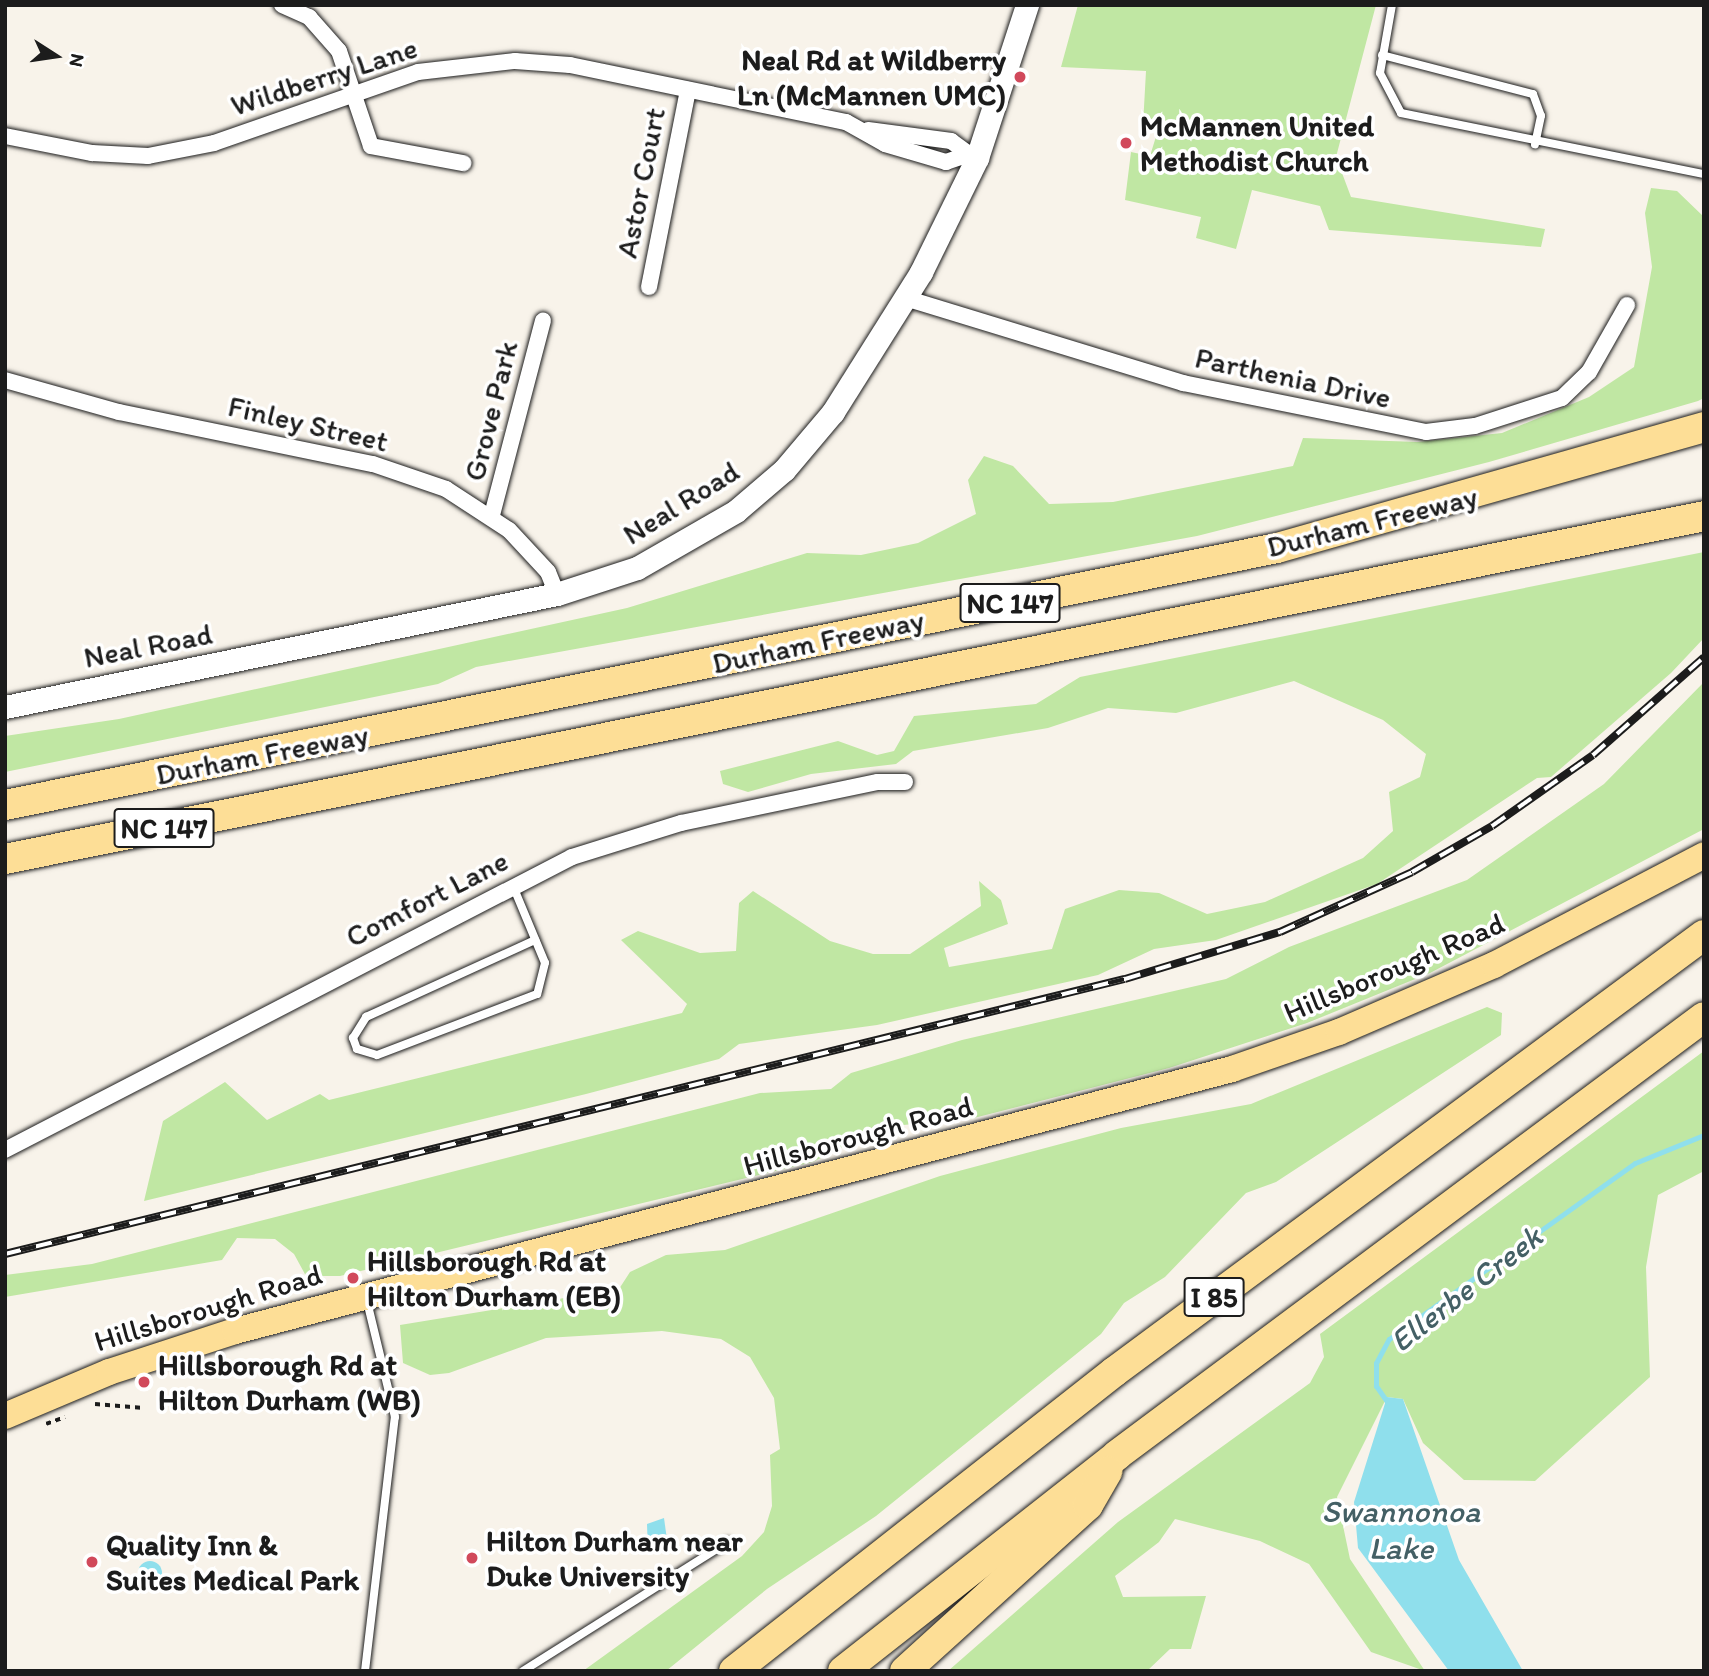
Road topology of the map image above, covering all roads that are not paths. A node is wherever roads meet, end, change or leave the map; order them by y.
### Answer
1 (282, 5) edge
2 (1027, 5) edge
3 (1392, 5) edge
4 (1382, 55) junction
5 (688, 90) junction
6 (352, 96) junction
7 (5, 136) edge
8 (1535, 144) junction
9 (971, 157) junction
10 (463, 163) dead end
11 (1704, 174) edge
12 (649, 287) dead end
13 (905, 298) junction
14 (1627, 305) dead end
15 (542, 321) dead end
16 (5, 380) edge
17 (1704, 427) edge
18 (492, 515) junction
19 (1704, 516) edge
20 (556, 594) junction
21 (5, 707) edge
22 (905, 782) dead end
23 (5, 805) edge
24 (1704, 855) edge
25 (5, 859) edge
26 (513, 886) junction
27 (1704, 935) edge
28 (535, 940) junction
29 (1704, 1017) edge
30 (5, 1150) edge
31 (365, 1296) junction
32 (5, 1416) edge
33 (1117, 1455) junction
34 (729, 1542) dead end
35 (365, 1671) edge
36 (523, 1671) edge
37 (734, 1671) edge
38 (843, 1671) edge
39 (905, 1671) edge

1 - 6 street
2 - 9 street, Neal Road
3 - 4 lane
4 - 8 lane
4 - 8 lane
5 - 6 street, Wildberry Lane
5 - 9 street, Wildberry Lane
5 - 12 street, Astor Court
6 - 7 street, Wildberry Lane
6 - 10 street
8 - 11 lane
9 - 13 street, Neal Road
13 - 14 street, Parthenia Drive
13 - 20 street, Neal Road
15 - 18 street, Grove Park
16 - 18 street, Finley Street
17 - 23 highway, Durham Freeway / NC 147
18 - 20 street, Finley Street
19 - 25 highway, Durham Freeway / NC 147
20 - 21 street, Neal Road
22 - 26 street, Comfort Lane
24 - 31 main road, Hillsborough Road
26 - 28 lane
26 - 30 street, Comfort Lane
27 - 37 highway, I 85
28 - 28 lane
29 - 33 highway, I 85
31 - 32 main road, Hillsborough Road
31 - 35 lane
33 - 38 highway, I 85
33 - 39 highway
34 - 36 lane

